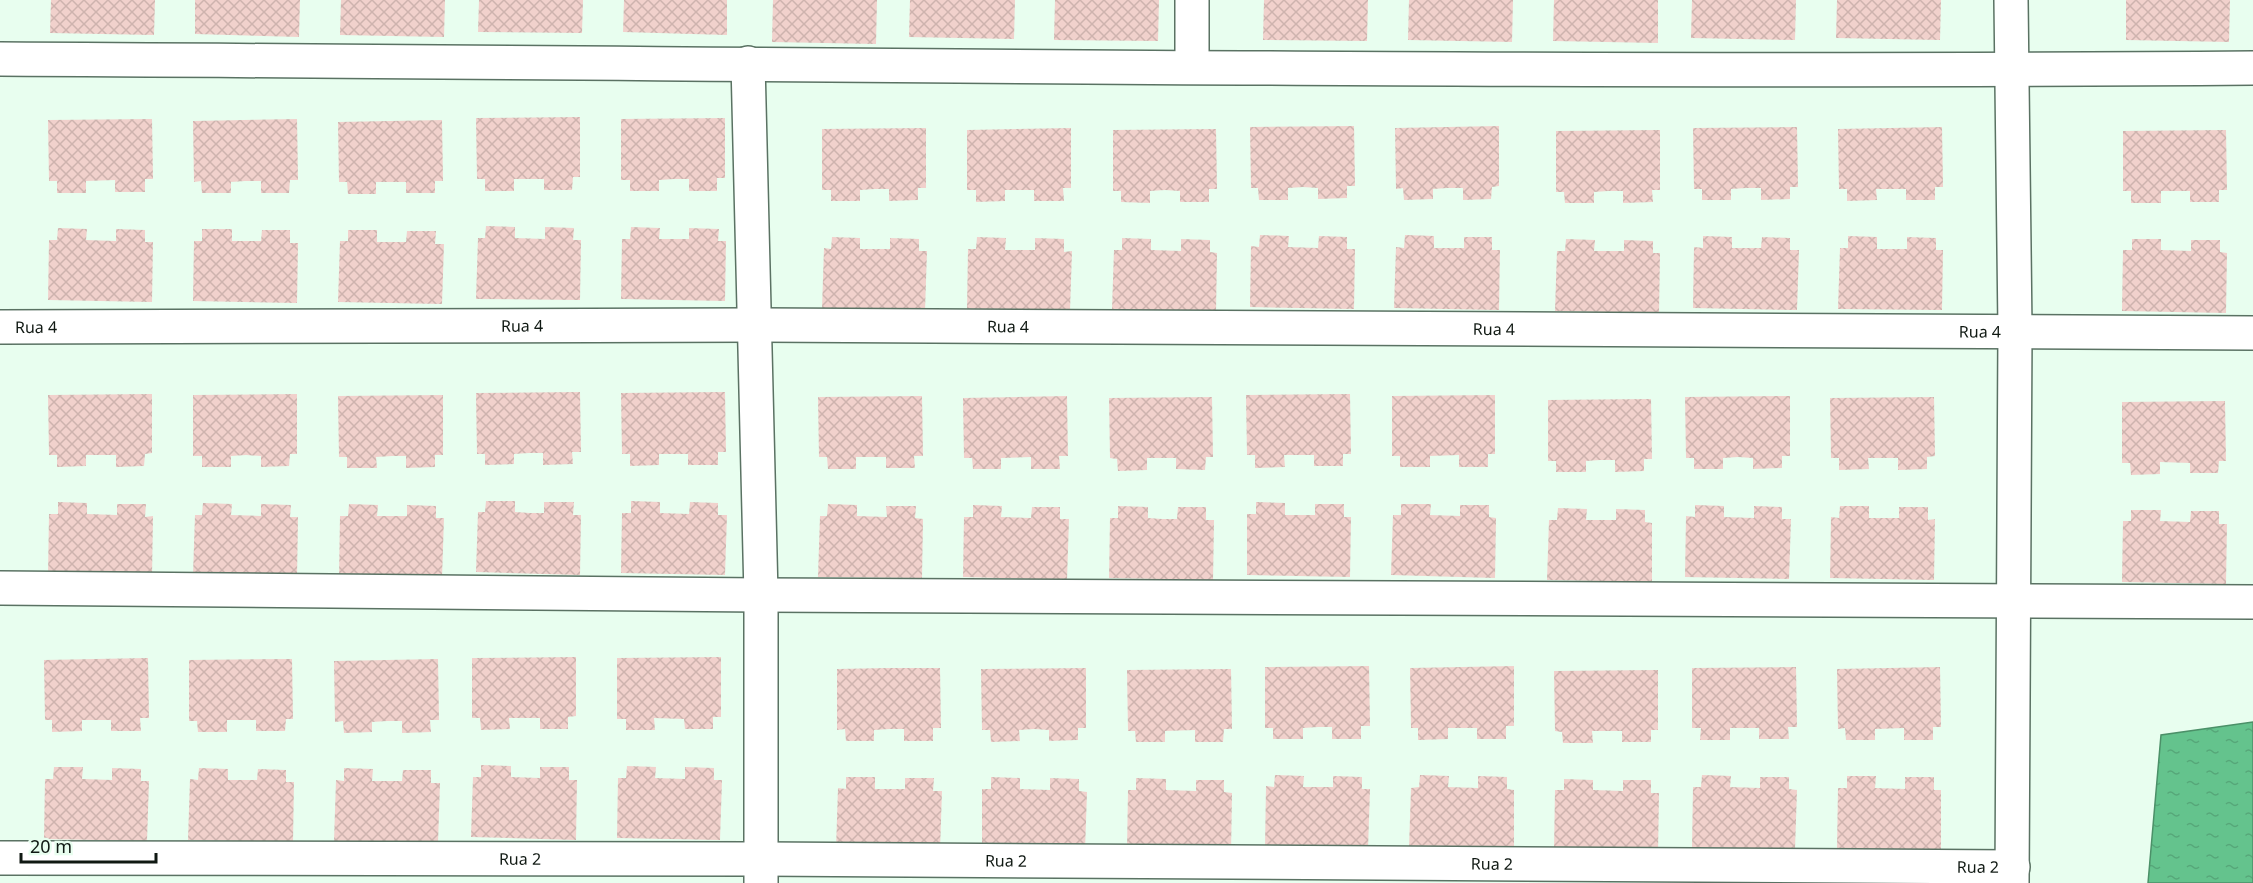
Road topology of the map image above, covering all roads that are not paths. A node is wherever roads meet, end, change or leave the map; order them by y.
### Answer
1 (1192, 0) edge
2 (2011, 0) edge
3 (0, 59) edge
4 (748, 63) junction
5 (1192, 67) junction
6 (2253, 68) edge
7 (2012, 70) junction
8 (753, 325) junction
9 (0, 327) edge
10 (2015, 330) junction
11 (2253, 333) edge
12 (0, 588) edge
13 (761, 595) junction
14 (2012, 600) junction
15 (2253, 602) edge
16 (0, 858) edge
17 (761, 871) edge
18 (2012, 875) edge

1 - 5 street
2 - 7 street
3 - 4 street
4 - 5 street
4 - 8 street
5 - 7 street
6 - 7 street
7 - 10 street
8 - 9 street, Rua 4
8 - 10 street, Rua 4
8 - 13 street
10 - 11 street, Rua 4
10 - 14 street
12 - 13 street
13 - 14 street
13 - 17 street
14 - 15 street
14 - 18 street
16 - 17 street, Rua 2
17 - 18 street, Rua 2

